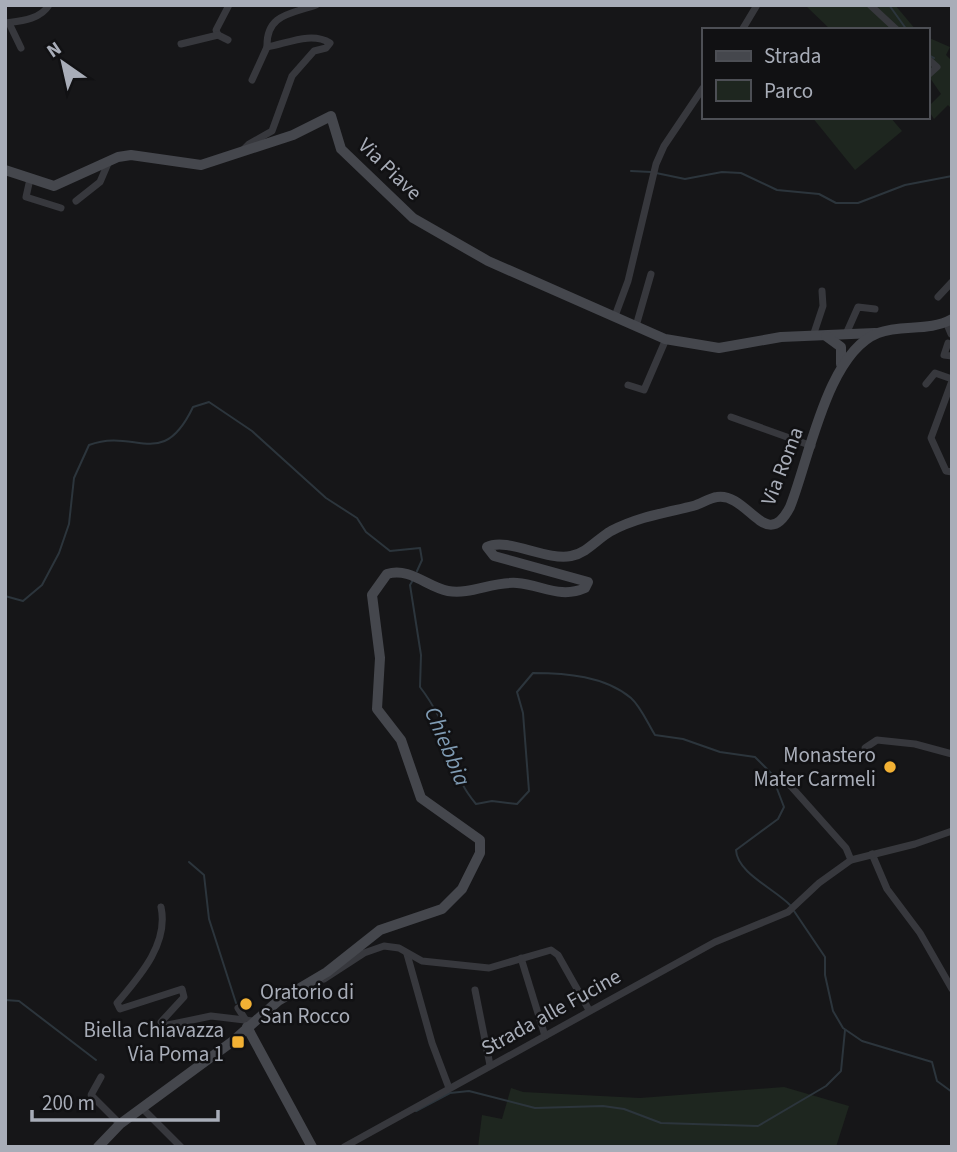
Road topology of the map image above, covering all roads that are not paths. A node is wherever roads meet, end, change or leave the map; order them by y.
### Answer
1 (48, 5) edge
2 (229, 5) edge
3 (316, 5) edge
4 (757, 5) edge
5 (870, 5) edge
6 (7, 23) edge
7 (743, 28) edge
8 (895, 28) edge
9 (218, 35) junction
10 (228, 40) dead end
11 (181, 44) dead end
12 (267, 47) junction
13 (21, 48) dead end
14 (929, 60) edge
15 (929, 74) edge
16 (252, 80) dead end
17 (702, 89) edge
18 (242, 151) junction
19 (109, 161) junction
20 (5, 170) edge
21 (30, 179) junction
22 (76, 201) dead end
23 (61, 208) dead end
24 (651, 274) dead end
25 (952, 282) edge
26 (822, 291) dead end
27 (937, 297) dead end
28 (874, 309) dead end
29 (615, 316) junction
30 (949, 321) edge
31 (636, 326) junction
32 (879, 332) junction
33 (845, 334) junction
34 (951, 334) edge
35 (825, 335) junction
36 (813, 336) junction
37 (666, 339) junction
38 (948, 343) dead end
39 (841, 347) junction
40 (854, 350) junction
41 (952, 356) edge
42 (837, 376) junction
43 (952, 380) edge
44 (926, 384) dead end
45 (628, 385) dead end
46 (731, 417) dead end
47 (812, 446) junction
48 (952, 472) edge
49 (866, 754) dead end
50 (952, 754) edge
51 (788, 783) dead end
52 (952, 831) edge
53 (872, 854) junction
54 (851, 860) junction
55 (161, 907) dead end
56 (407, 954) junction
57 (521, 958) junction
58 (952, 989) edge
59 (475, 990) dead end
60 (290, 995) junction
61 (238, 1007) dead end
62 (589, 1010) junction
63 (248, 1022) junction
64 (545, 1036) junction
65 (490, 1065) junction
66 (101, 1077) dead end
67 (449, 1088) junction
68 (142, 1108) junction
69 (120, 1124) junction
70 (98, 1147) edge
71 (181, 1147) edge
72 (312, 1147) edge
73 (344, 1147) edge

1 - 6 street
2 - 9 street
3 - 12 street
4 - 7 street
5 - 8 street
6 - 13 street
9 - 10 street
9 - 11 street
12 - 16 street
12 - 18 street
14 - 15 street
17 - 29 street
18 - 19 street, Via Piave
18 - 29 street, Via Piave
19 - 21 street, Via Piave
19 - 22 street
20 - 21 street, Via Piave
21 - 23 street
24 - 31 street
25 - 27 street
26 - 36 street
28 - 33 street
29 - 31 street, Via Piave
30 - 32 street, Via Roma
30 - 34 street
31 - 37 street, Via Piave
32 - 33 street, Via Piave
32 - 40 street, Via Roma
33 - 35 street, Via Piave
33 - 40 street
35 - 36 street, Via Piave
35 - 39 street
36 - 37 street, Via Piave
37 - 45 street
38 - 41 street
39 - 40 street
39 - 42 street
40 - 42 street, Via Roma
42 - 47 street, Via Roma
43 - 44 street
43 - 48 street
46 - 47 street
47 - 60 street, Via Roma
49 - 50 street
51 - 54 street
52 - 53 street, Strada alle Fucine
53 - 54 street, Strada alle Fucine
53 - 58 street
54 - 62 street, Strada alle Fucine
55 - 63 street
56 - 57 street
56 - 60 street
56 - 67 street
57 - 62 street
57 - 64 street
59 - 65 street
60 - 63 street
61 - 63 street
62 - 64 street, Strada alle Fucine
63 - 68 street
63 - 72 street
64 - 65 street, Strada alle Fucine
65 - 67 street, Strada alle Fucine
66 - 69 street
67 - 73 street, Strada alle Fucine
68 - 69 street
68 - 71 street
69 - 70 street

